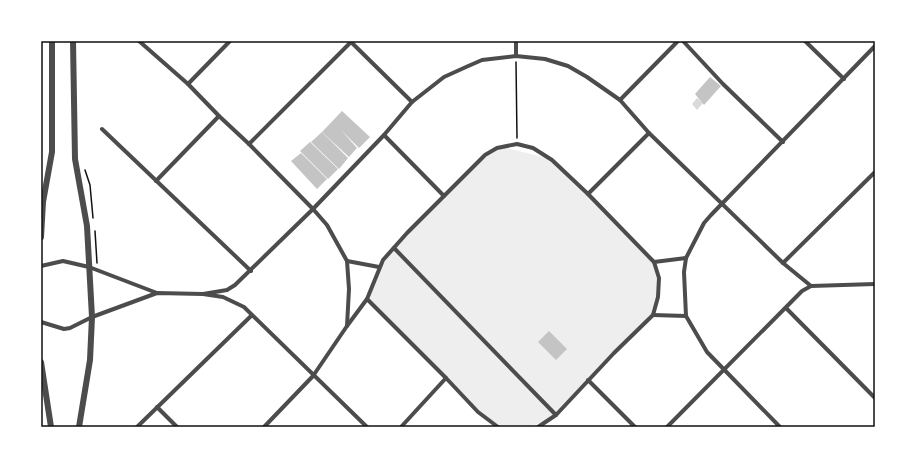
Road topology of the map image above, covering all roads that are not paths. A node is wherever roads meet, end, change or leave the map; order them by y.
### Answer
1 (52, 41) edge
2 (73, 41) edge
3 (139, 41) edge
4 (230, 41) edge
5 (351, 41) edge
6 (516, 41) edge
7 (678, 41) edge
8 (683, 41) edge
9 (805, 41) edge
10 (875, 46) edge
11 (516, 56) junction
12 (844, 79) junction
13 (188, 84) junction
14 (620, 100) junction
15 (412, 102) junction
16 (218, 116) junction
17 (102, 129) dead end
18 (649, 133) junction
19 (384, 135) junction
20 (783, 142) junction
21 (249, 144) junction
22 (875, 172) edge
23 (156, 181) junction
24 (588, 194) junction
25 (444, 196) junction
26 (722, 204) junction
27 (313, 209) junction
28 (41, 237) edge
29 (394, 248) junction
30 (686, 258) junction
31 (347, 261) junction
32 (654, 262) junction
33 (783, 263) junction
34 (41, 266) edge
35 (89, 267) junction
36 (379, 267) junction
37 (251, 271) junction
38 (875, 284) edge
39 (811, 286) junction
40 (158, 294) junction
41 (203, 294) junction
42 (367, 299) junction
43 (786, 308) junction
44 (653, 315) junction
45 (252, 316) junction
46 (686, 316) junction
47 (92, 317) junction
48 (41, 322) edge
49 (347, 326) junction
50 (41, 362) edge
51 (722, 370) junction
52 (313, 376) junction
53 (446, 378) junction
54 (588, 380) junction
55 (875, 398) edge
56 (157, 408) junction
57 (556, 415) junction
58 (51, 427) edge
59 (79, 427) edge
60 (137, 427) edge
61 (177, 427) edge
62 (264, 427) edge
63 (367, 427) edge
64 (401, 427) edge
65 (498, 427) edge
66 (538, 427) edge
67 (635, 427) edge
68 (668, 427) edge
69 (780, 427) edge

1 - 28 street
2 - 35 street
3 - 13 street
4 - 13 street
5 - 15 street
5 - 21 street
6 - 11 street
7 - 14 street
8 - 20 street
9 - 12 street
10 - 12 street
11 - 14 street
11 - 15 street
12 - 20 street
13 - 16 street
14 - 18 street
15 - 19 street
16 - 21 street
16 - 23 street
17 - 23 street
18 - 24 street
18 - 26 street
19 - 25 street
19 - 27 street
20 - 26 street
21 - 27 street
22 - 33 street
23 - 37 street
24 - 25 street
24 - 32 street
25 - 29 street
26 - 30 street
26 - 33 street
27 - 31 street
27 - 37 street
29 - 36 street
29 - 57 street
30 - 32 street
30 - 46 street
31 - 36 street
31 - 49 street
32 - 44 street
33 - 39 street
34 - 35 street
35 - 40 street
35 - 47 street
36 - 42 street
37 - 41 street
38 - 39 street
39 - 43 street
40 - 41 street
40 - 47 street
41 - 45 street
42 - 49 street
42 - 53 street
43 - 51 street
43 - 55 street
44 - 46 street
44 - 54 street
45 - 52 street
45 - 56 street
46 - 51 street
47 - 48 street
47 - 59 street
49 - 52 street
50 - 58 street
51 - 68 street
51 - 69 street
52 - 62 street
52 - 63 street
53 - 64 street
53 - 65 street
54 - 57 street
54 - 67 street
56 - 60 street
56 - 61 street
57 - 66 street

